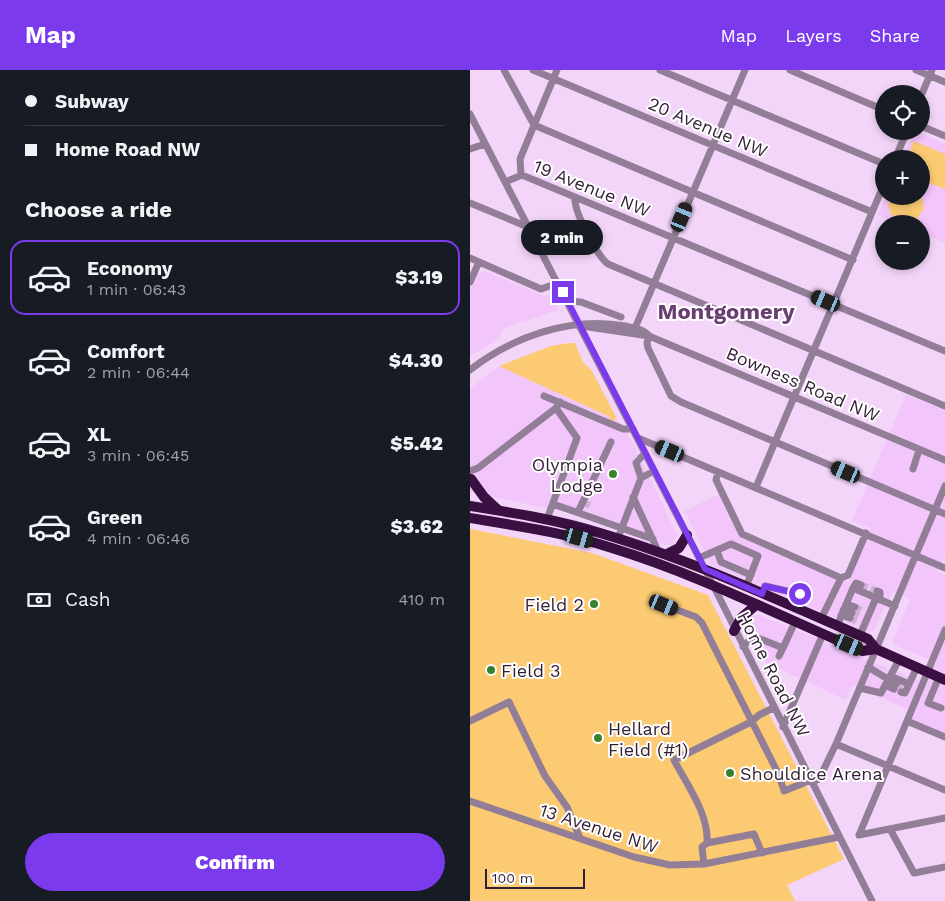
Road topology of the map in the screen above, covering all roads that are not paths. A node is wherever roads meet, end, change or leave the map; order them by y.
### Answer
1 (504, 70) edge
2 (533, 70) edge
3 (557, 70) edge
4 (660, 70) edge
5 (745, 70) edge
6 (790, 70) edge
7 (916, 70) edge
8 (931, 73) edge
9 (553, 78) junction
10 (945, 82) edge
11 (926, 85) edge
12 (732, 100) junction
13 (875, 106) edge
14 (470, 114) edge
15 (534, 125) junction
16 (930, 130) edge
17 (945, 136) edge
18 (485, 144) junction
19 (713, 146) junction
20 (470, 149) edge
21 (875, 160) edge
22 (521, 174) junction
23 (505, 182) junction
24 (693, 192) junction
25 (575, 197) junction
26 (470, 203) edge
27 (875, 205) edge
28 (872, 212) junction
29 (528, 227) junction
30 (674, 238) junction
31 (470, 258) edge
32 (853, 260) junction
33 (479, 262) junction
34 (470, 282) edge
35 (558, 283) junction
36 (654, 283) junction
37 (567, 301) junction
38 (834, 304) junction
39 (621, 317) dead end
40 (579, 326) junction
41 (635, 328) junction
42 (649, 336) junction
43 (814, 351) junction
44 (945, 351) edge
45 (471, 368) edge
46 (544, 396) dead end
47 (794, 396) junction
48 (558, 405) junction
49 (945, 406) edge
50 (633, 429) junction
51 (638, 438) junction
52 (611, 442) dead end
53 (775, 442) junction
54 (919, 450) junction
55 (645, 453) junction
56 (945, 460) edge
57 (913, 469) dead end
58 (654, 471) junction
59 (718, 472) junction
60 (470, 478) edge
61 (641, 478) junction
62 (589, 487) junction
63 (756, 487) junction
64 (944, 490) edge
65 (590, 497) tunnel mouth
66 (633, 497) junction
67 (553, 504) junction
68 (470, 506) edge
69 (935, 510) junction
70 (499, 511) junction
71 (582, 511) junction
72 (945, 514) edge
73 (470, 518) edge
74 (547, 520) junction
75 (621, 527) junction
76 (866, 533) junction
77 (687, 535) junction
78 (618, 538) junction
79 (653, 539) junction
80 (716, 552) junction
81 (662, 553) junction
82 (916, 555) junction
83 (699, 558) junction
84 (945, 568) edge
85 (705, 569) junction
86 (751, 575) junction
87 (841, 578) junction
88 (862, 585) tunnel mouth
89 (714, 587) junction
90 (746, 587) junction
91 (853, 588) junction
92 (762, 594) junction
93 (878, 596) junction
94 (664, 605) dead end
95 (756, 605) junction
96 (894, 606) junction
97 (794, 607) junction
98 (844, 610) junction
99 (821, 618) junction
100 (795, 622) junction
101 (837, 626) junction
102 (945, 630) edge
103 (734, 631) junction
104 (823, 634) junction
105 (860, 635) junction
106 (742, 647) junction
107 (783, 648) junction
108 (876, 649) junction
109 (779, 656) dead end
110 (899, 660) junction
111 (868, 667) junction
112 (916, 668) junction
113 (927, 672) junction
114 (942, 678) edge
115 (888, 680) junction
116 (902, 687) junction
117 (860, 688) junction
118 (773, 708) junction
119 (941, 708) dead end
120 (470, 721) edge
121 (906, 721) junction
122 (751, 722) junction
123 (783, 727) junction
124 (945, 737) edge
125 (836, 744) junction
126 (888, 765) junction
127 (812, 781) junction
128 (945, 790) edge
129 (470, 801) edge
130 (945, 818) edge
131 (890, 828) junction
132 (839, 837) junction
133 (580, 838) junction
134 (707, 843) junction
135 (762, 853) junction
136 (704, 864) junction
137 (945, 867) edge
138 (872, 901) edge

1 - 15 street
2 - 9 street, 20 Avenue NW
3 - 9 street
4 - 12 street
5 - 12 street
6 - 13 street
7 - 8 street
8 - 10 street
8 - 11 street
9 - 15 street
9 - 19 street, 20 Avenue NW
12 - 19 street
12 - 21 street
14 - 18 street, Home Road NW
15 - 22 street
15 - 24 street
16 - 17 street
18 - 20 street
18 - 23 street, Home Road NW
19 - 24 street
19 - 28 street, 20 Avenue NW
22 - 23 street, 19 Avenue NW
22 - 25 street, 19 Avenue NW
23 - 29 street, Home Road NW
24 - 30 street
24 - 32 street
25 - 30 street, 19 Avenue NW
25 - 36 street
26 - 29 street
27 - 28 street
28 - 32 street
29 - 35 street, Home Road NW
30 - 36 street
30 - 38 street, 19 Avenue NW
31 - 33 street
32 - 38 street
33 - 34 street
33 - 35 street
35 - 37 street, Home Road NW
36 - 41 street
36 - 43 street
37 - 39 street
37 - 40 street, Home Road NW
38 - 43 street
38 - 44 street, 19 Avenue NW
40 - 41 street, Bowness Road NW
40 - 42 street, Bowness Road NW
40 - 45 street, Bowness Road NW
40 - 50 street, Home Road NW
41 - 42 street, Bowness Road NW
42 - 47 street, Bowness Road NW
42 - 53 street
43 - 47 street
43 - 49 street
46 - 48 street
47 - 53 street
47 - 54 street, Bowness Road NW
48 - 50 street
48 - 60 street
48 - 67 street
50 - 51 street, Home Road NW
51 - 55 street, Home Road NW
51 - 59 street
52 - 62 street
53 - 63 street
53 - 69 street
54 - 56 street, Bowness Road NW
54 - 57 street
55 - 58 street, Home Road NW
55 - 61 street
58 - 61 street
58 - 77 street, Home Road NW
59 - 63 street
59 - 87 street
60 - 70 highway
61 - 66 street
62 - 65 street
62 - 71 street
63 - 76 street
64 - 69 street
66 - 75 street
66 - 79 street
67 - 71 street
67 - 74 street
68 - 70 highway
69 - 72 street
69 - 82 street
70 - 74 highway
71 - 75 street
73 - 89 highway
74 - 78 highway
75 - 78 street
75 - 79 street
76 - 82 street
76 - 87 street
77 - 81 highway
77 - 83 street, Home Road NW
78 - 81 highway
79 - 81 street
80 - 83 street
80 - 86 street
80 - 86 street
81 - 85 highway
82 - 84 street
82 - 96 street
83 - 85 street, Home Road NW
85 - 89 street, Home Road NW
85 - 90 highway
86 - 90 street
87 - 99 street
88 - 91 street
89 - 95 highway
89 - 103 street, Home Road NW
90 - 92 highway
91 - 93 street
91 - 98 street
92 - 97 highway
92 - 97 street
93 - 96 street
93 - 105 street
94 - 122 street
95 - 100 highway
95 - 103 highway
96 - 108 street
97 - 99 highway
98 - 98 street
98 - 101 street
99 - 101 highway
100 - 104 highway
100 - 107 street
101 - 105 highway
102 - 113 street
103 - 106 street, Home Road NW
104 - 108 highway
104 - 123 street
105 - 108 highway
106 - 107 street
106 - 118 street, Home Road NW
107 - 109 street
108 - 110 highway
108 - 111 street
110 - 112 highway
110 - 115 street
111 - 115 street
111 - 117 street
112 - 113 highway
112 - 116 street
113 - 114 highway
113 - 121 street
114 - 119 street
115 - 116 street
115 - 116 street
115 - 117 street
117 - 125 street
118 - 122 street
118 - 123 street, Home Road NW
120 - 133 street
121 - 124 street
121 - 126 street
122 - 127 street
122 - 134 street
123 - 127 street, Home Road NW
125 - 126 street
125 - 127 street
126 - 128 street
126 - 131 street
127 - 132 street, Home Road NW
129 - 133 street, 13 Avenue NW
130 - 131 street
131 - 137 street
132 - 135 street, 13 Avenue NW
132 - 138 street, Home Road NW
133 - 136 street, 13 Avenue NW
134 - 135 street
134 - 136 street
135 - 136 street, 13 Avenue NW

